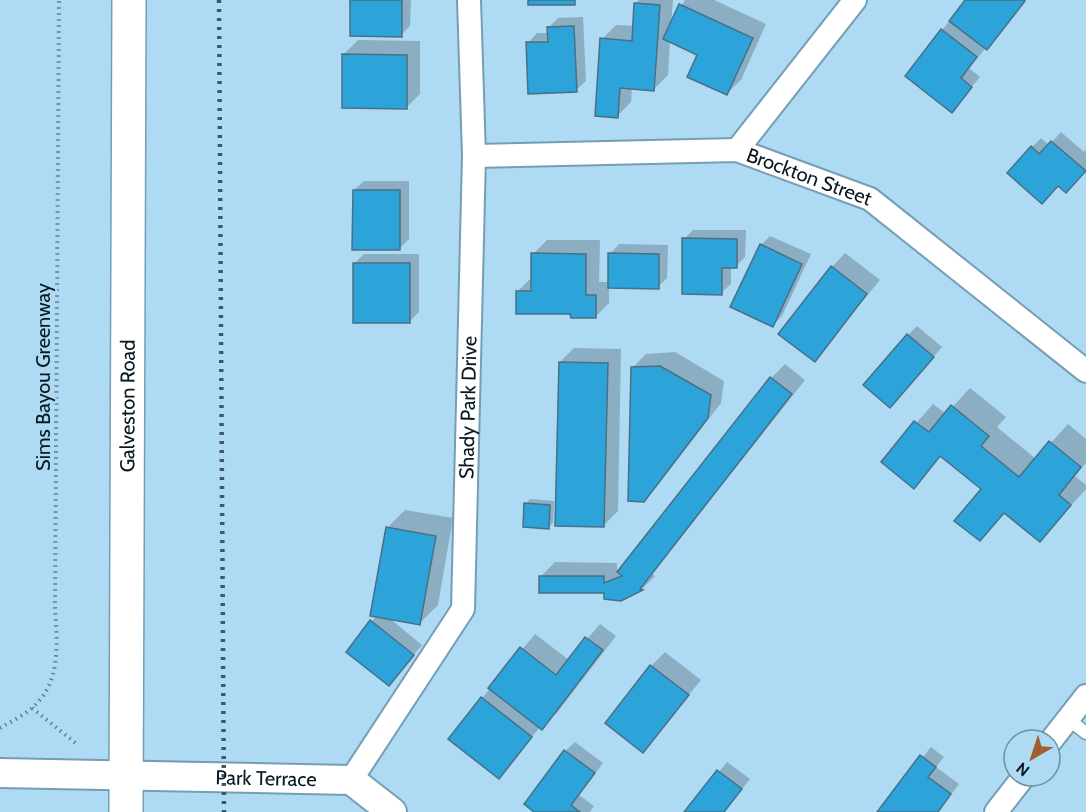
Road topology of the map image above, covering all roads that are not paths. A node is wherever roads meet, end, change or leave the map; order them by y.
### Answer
1 (129, 0) edge
2 (469, 0) edge
3 (855, 0) edge
4 (737, 150) junction
5 (474, 156) junction
6 (1086, 371) edge
7 (1086, 696) edge
8 (1068, 719) junction
9 (1061, 728) edge
10 (1086, 733) edge
11 (0, 773) edge
12 (127, 775) junction
13 (351, 780) junction
14 (1015, 788) edge
15 (126, 812) edge
16 (392, 812) edge
17 (996, 812) edge

1 - 12 main road, Galveston Road
2 - 5 street, Shady Park Drive
3 - 4 street
4 - 5 street, Brockton Street
4 - 6 street, Brockton Street
5 - 13 street, Shady Park Drive
7 - 8 street
8 - 9 street
8 - 10 lane
11 - 12 street, Park Terrace
12 - 13 street, Park Terrace
12 - 15 main road, Galveston Road
13 - 16 street
14 - 17 street

